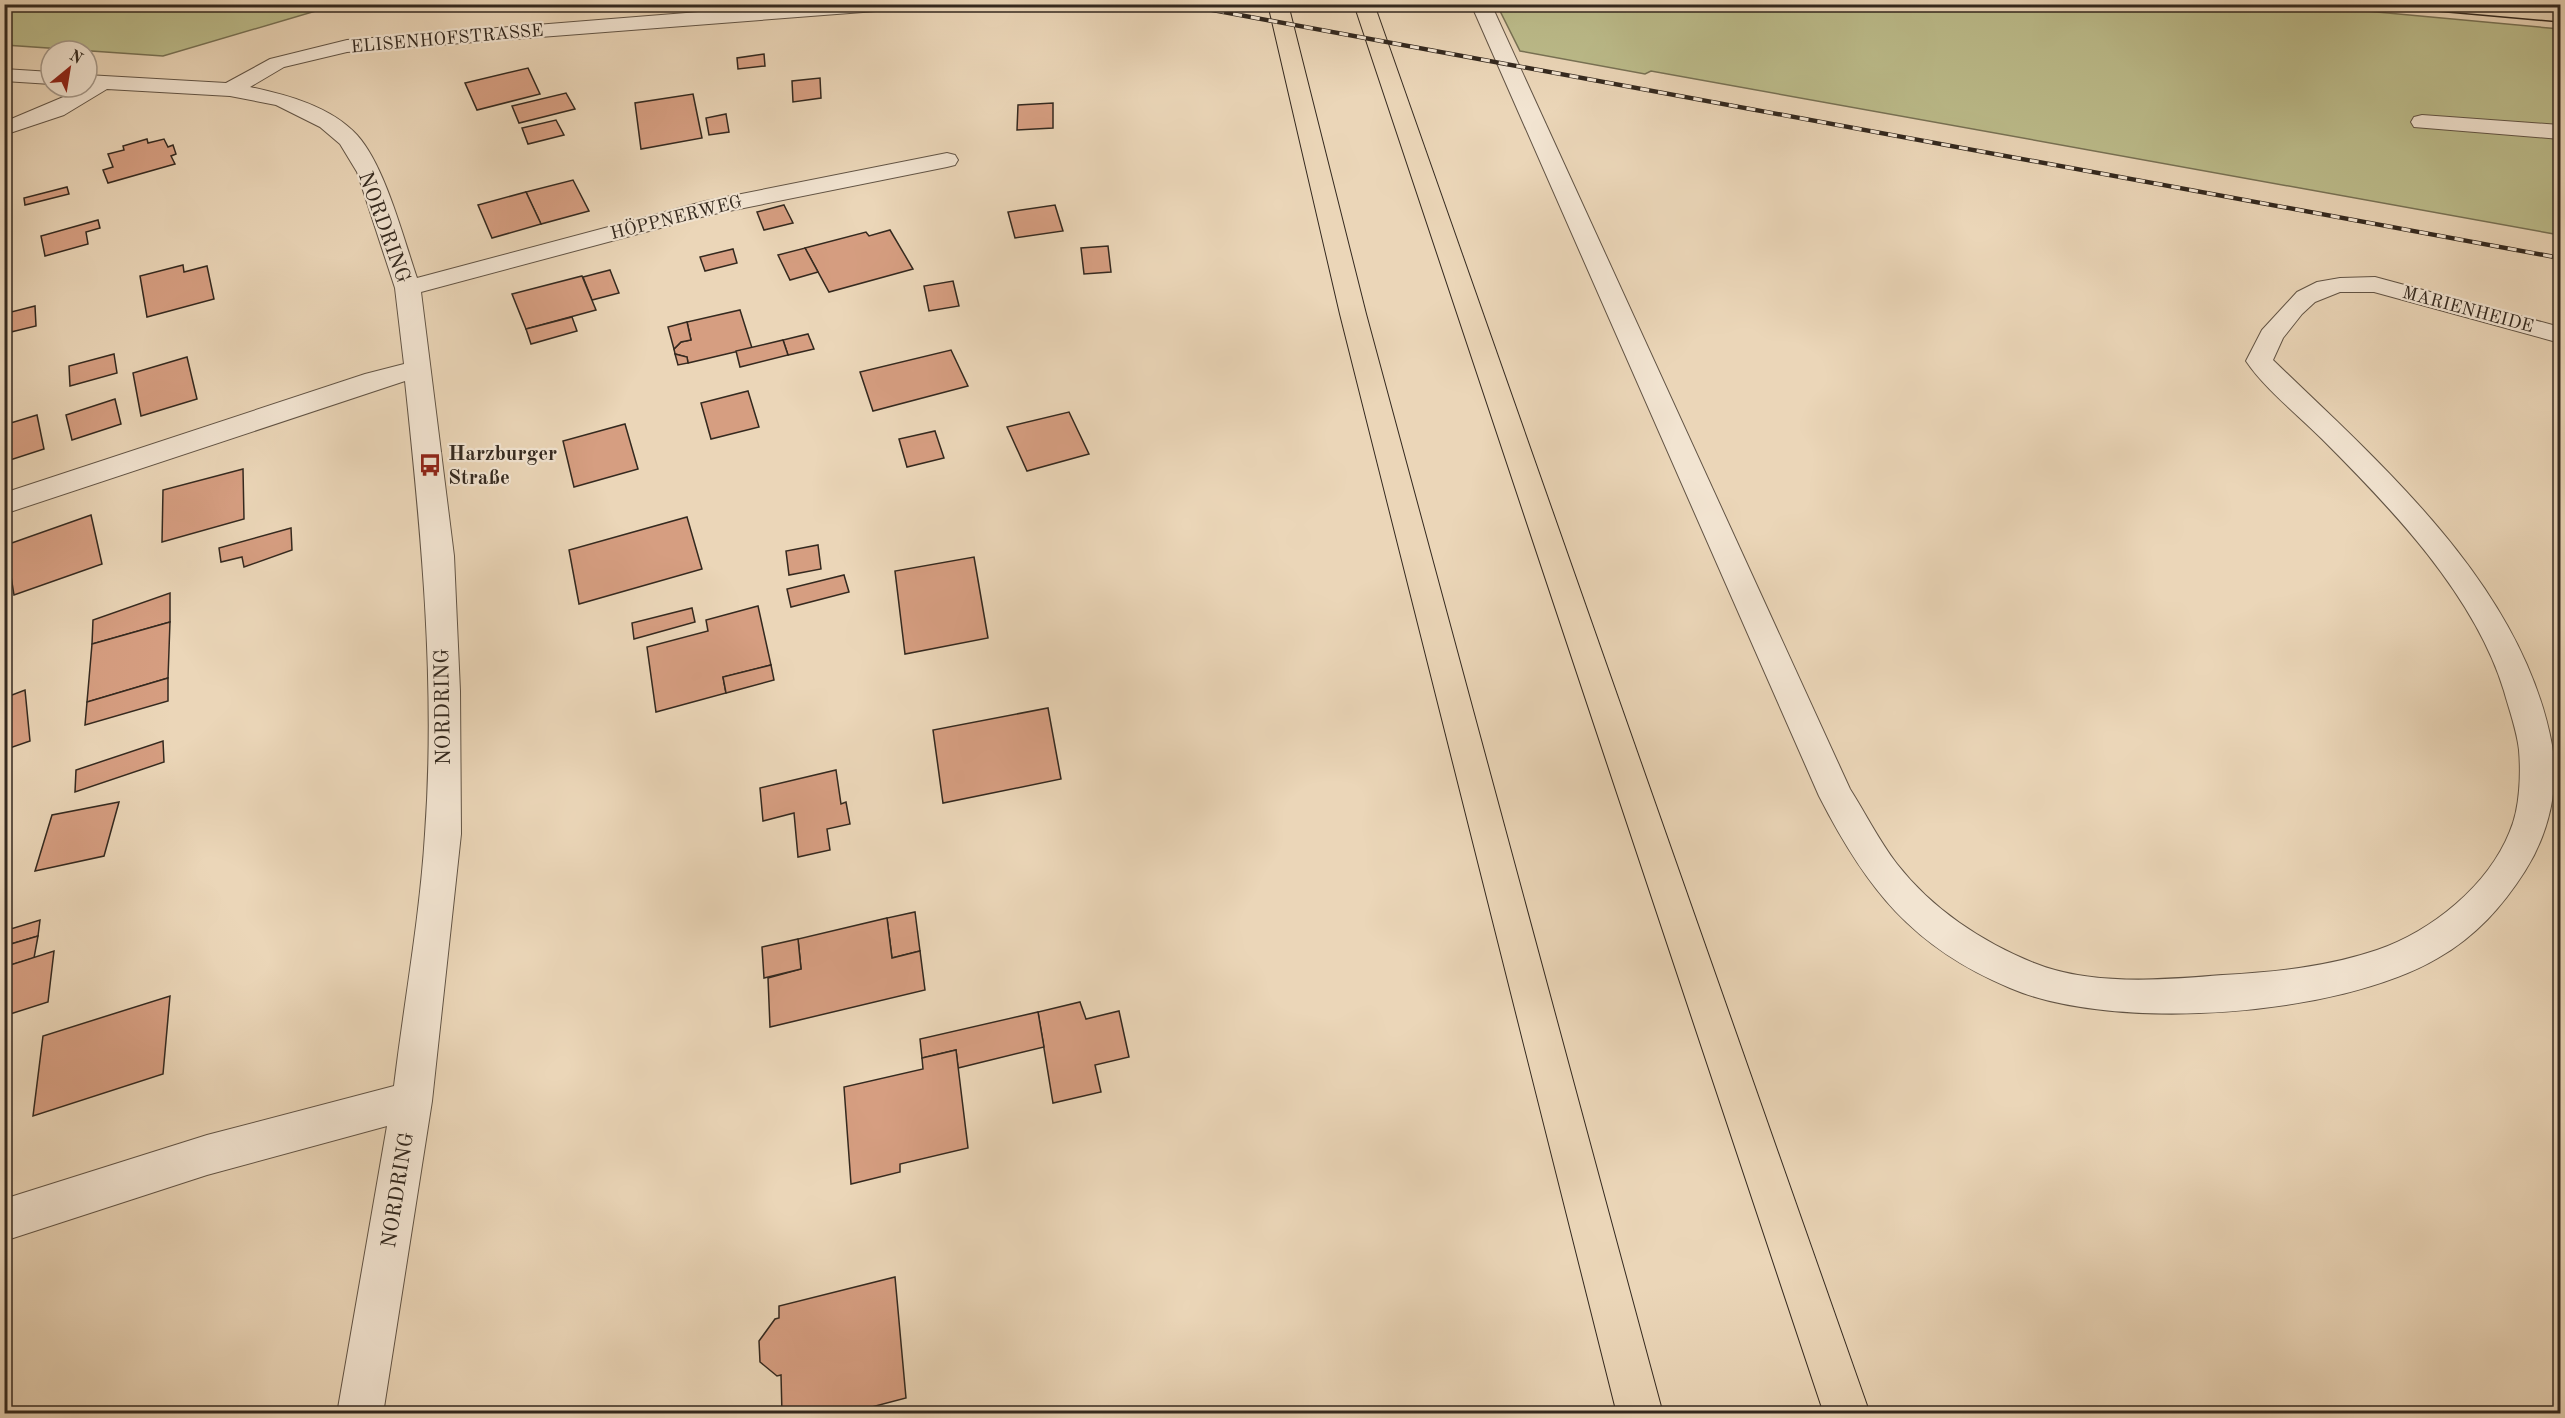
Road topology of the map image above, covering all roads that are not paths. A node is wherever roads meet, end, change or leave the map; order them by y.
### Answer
1 (889, 4) edge
2 (1278, 4) edge
3 (1364, 4) edge
4 (1481, 4) edge
5 (4, 75) edge
6 (39, 77) edge
7 (99, 82) edge
8 (230, 90) junction
9 (79, 99) edge
10 (2422, 122) dead end
11 (4, 129) edge
12 (2560, 132) edge
13 (947, 160) dead end
14 (408, 288) junction
15 (2560, 335) edge
16 (419, 369) junction
17 (4, 504) edge
18 (412, 1101) junction
19 (4, 1220) edge
20 (360, 1413) edge
21 (1640, 1413) edge
22 (1847, 1413) edge

1 - 8 street, ELISENHOFSTRASSE
2 - 21 highway
3 - 22 highway
4 - 15 street, MARIENHEIDE
5 - 6 street
7 - 8 street, NORDRING
8 - 14 street, NORDRING
9 - 11 street
10 - 12 street
13 - 14 street, HÖPPNERWEG
14 - 16 street, NORDRING
16 - 17 street
16 - 18 street, NORDRING
18 - 19 street
18 - 20 street, NORDRING

